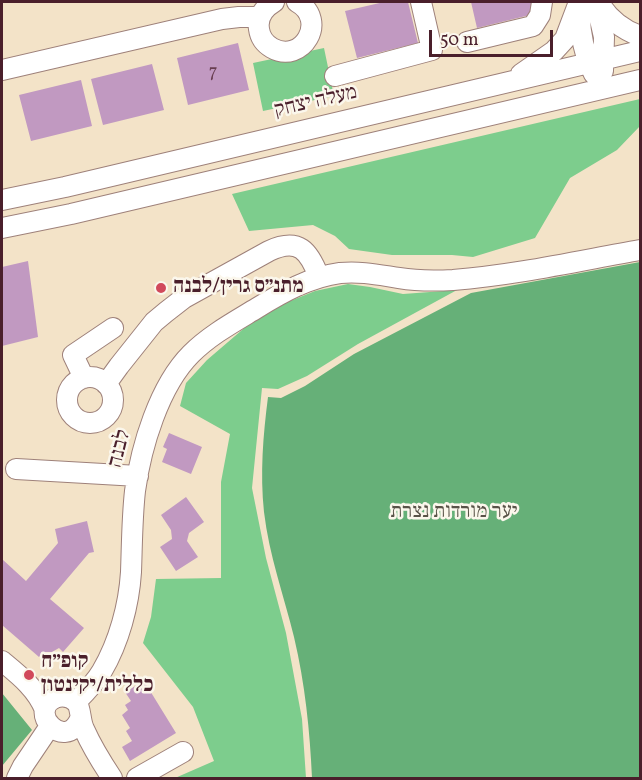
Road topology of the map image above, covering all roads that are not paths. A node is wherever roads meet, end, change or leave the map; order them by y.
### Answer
1 (274, 2) edge
2 (297, 2) edge
3 (421, 2) edge
4 (542, 2) edge
5 (580, 2) edge
6 (597, 2) edge
7 (312, 9) edge
8 (260, 17) junction
9 (640, 36) edge
10 (468, 42) dead end
11 (640, 51) edge
12 (596, 61) junction
13 (2, 70) edge
14 (335, 76) dead end
15 (640, 80) edge
16 (509, 82) junction
17 (601, 89) junction
18 (2, 200) edge
19 (2, 228) edge
20 (640, 250) edge
21 (319, 277) junction
22 (113, 328) dead end
23 (84, 378) junction
24 (106, 384) junction
25 (16, 469) dead end
26 (138, 477) junction
27 (9, 667) edge
28 (63, 714) junction
29 (183, 752) dead end
30 (17, 778) edge
31 (112, 778) edge
32 (137, 778) edge

1 - 8 street
2 - 7 street
3 - 14 street
4 - 10 street
5 - 12 street
5 - 16 street
6 - 9 street
6 - 12 street
7 - 8 street
8 - 13 street
11 - 12 street, מעלה יצחק
12 - 16 street, מעלה יצחק
12 - 17 street
15 - 17 street
16 - 18 street, מעלה יצחק
17 - 19 street
20 - 21 street, לבנה
21 - 24 street
21 - 26 street, לבנה
22 - 23 street
23 - 24 street
23 - 24 street
25 - 26 street
26 - 28 street, לבנה
27 - 28 street
28 - 30 street, לבנה
28 - 31 street
29 - 32 street

